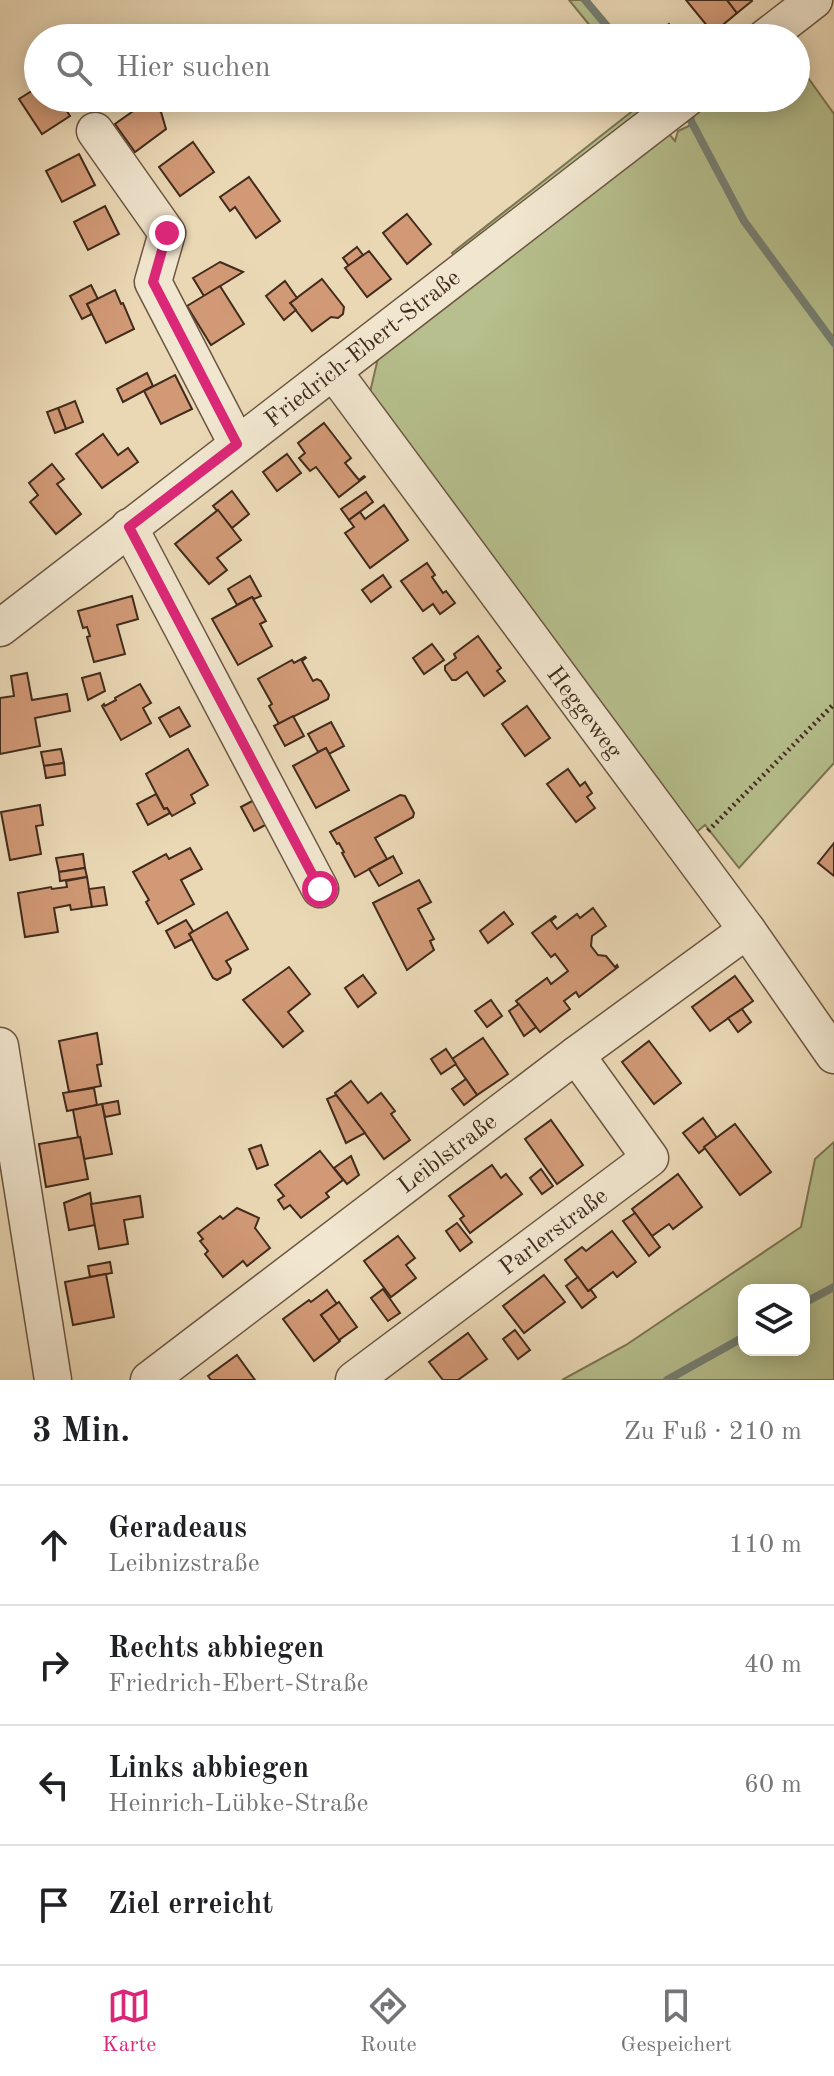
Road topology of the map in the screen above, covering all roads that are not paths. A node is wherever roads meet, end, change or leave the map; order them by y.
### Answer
1 (814, 0) edge
2 (783, 24) edge
3 (669, 112) edge
4 (95, 131) dead end
5 (333, 371) junction
6 (237, 444) junction
7 (129, 527) junction
8 (0, 628) edge
9 (320, 889) dead end
10 (747, 930) junction
11 (0, 1046) edge
12 (576, 1055) junction
13 (834, 1055) edge
14 (159, 1377) edge
15 (53, 1380) edge
16 (354, 1380) edge

1 - 2 street
3 - 5 street, Friedrich-Ebert-Straße
4 - 6 street
5 - 6 street, Friedrich-Ebert-Straße
5 - 10 street, Heggeweg
6 - 7 street, Friedrich-Ebert-Straße
7 - 8 street, Friedrich-Ebert-Straße
7 - 9 street
10 - 12 street, Leiblstraße
10 - 13 street, Heggeweg
11 - 15 street
12 - 14 street, Leiblstraße
12 - 16 street, Parlerstraße

